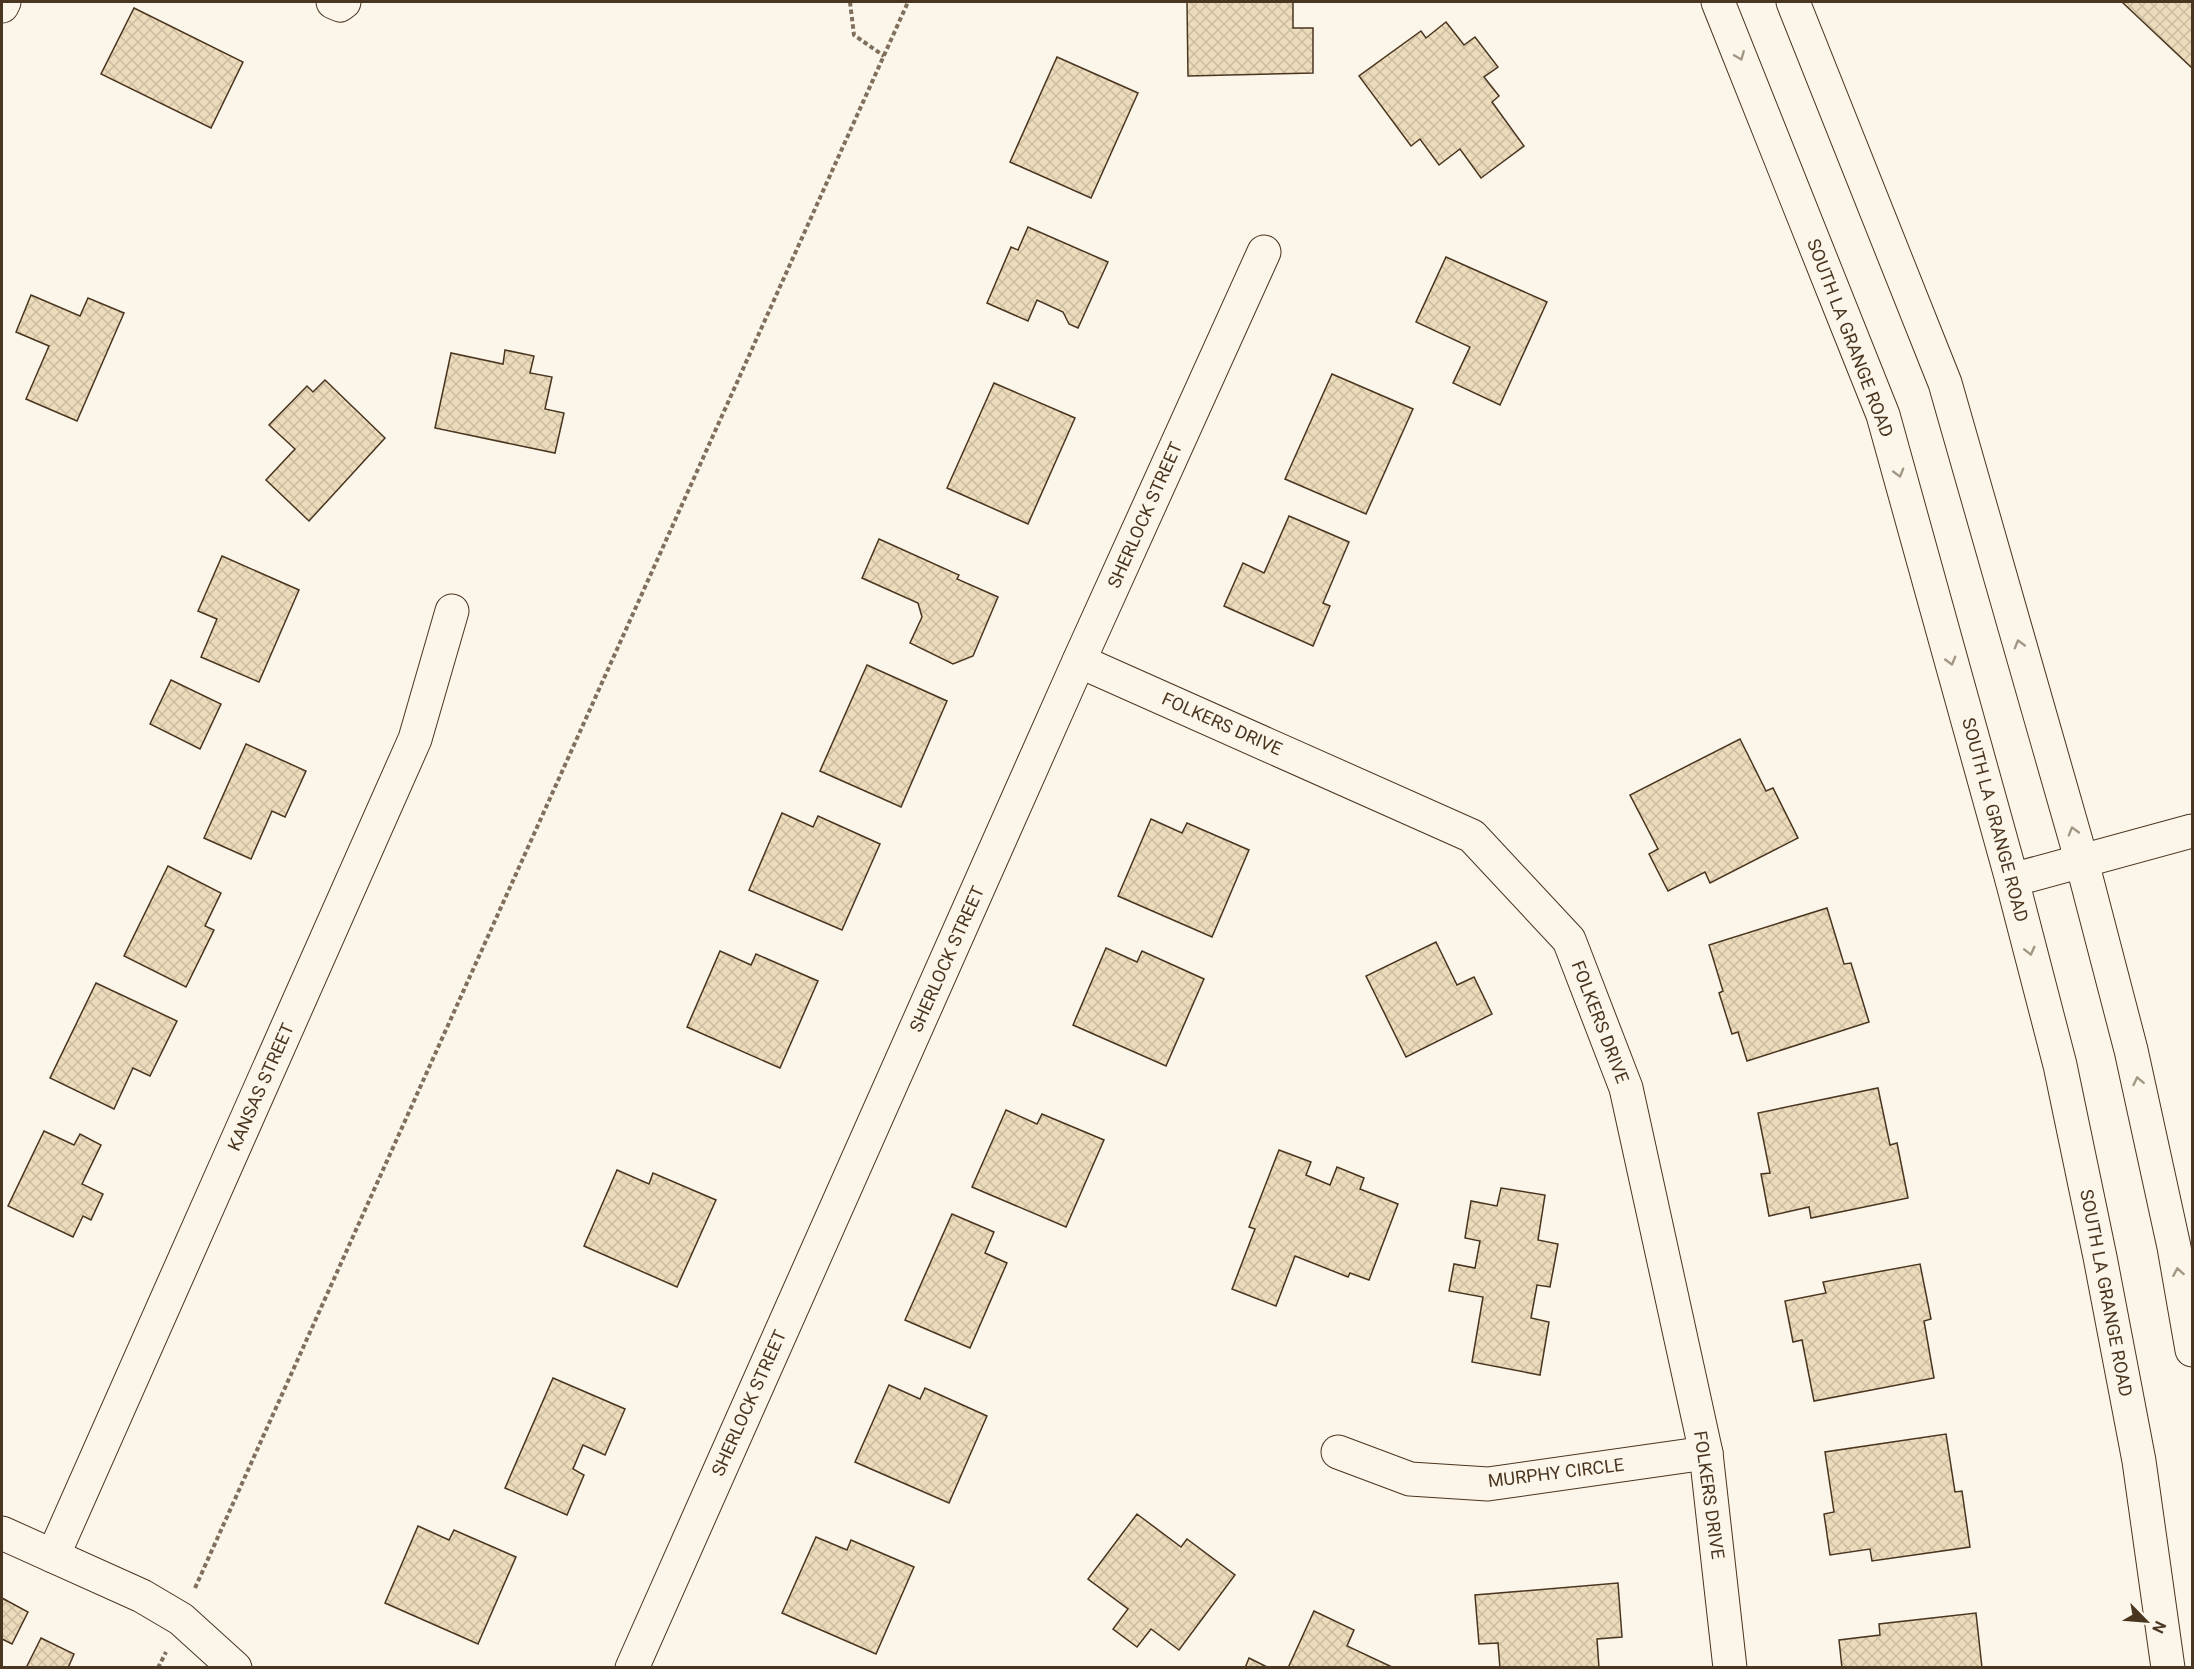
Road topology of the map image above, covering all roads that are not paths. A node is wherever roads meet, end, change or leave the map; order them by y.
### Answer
1 (4, 2) edge
2 (333, 2) edge
3 (344, 2) edge
4 (1718, 2) edge
5 (1793, 2) edge
6 (2, 6) edge
7 (1264, 252) dead end
8 (452, 611) dead end
9 (1079, 660) junction
10 (2193, 831) edge
11 (2082, 862) junction
12 (2012, 880) junction
13 (2193, 1350) edge
14 (1338, 1452) dead end
15 (1706, 1453) junction
16 (2, 1533) edge
17 (53, 1556) junction
18 (235, 1668) edge
19 (632, 1668) edge
20 (1730, 1668) edge
21 (2168, 1668) edge

1 - 6 street
2 - 3 street
4 -> 12 street, SOUTH LA GRANGE ROAD
11 -> 5 street
7 - 9 street, SHERLOCK STREET
8 - 17 street, KANSAS STREET
9 - 15 street, FOLKERS DRIVE
9 - 19 street, SHERLOCK STREET
10 - 11 street
11 - 12 street
13 -> 11 street
12 -> 21 street, SOUTH LA GRANGE ROAD
14 - 15 street, MURPHY CIRCLE
15 - 20 street, FOLKERS DRIVE
16 - 17 street
17 - 18 street

